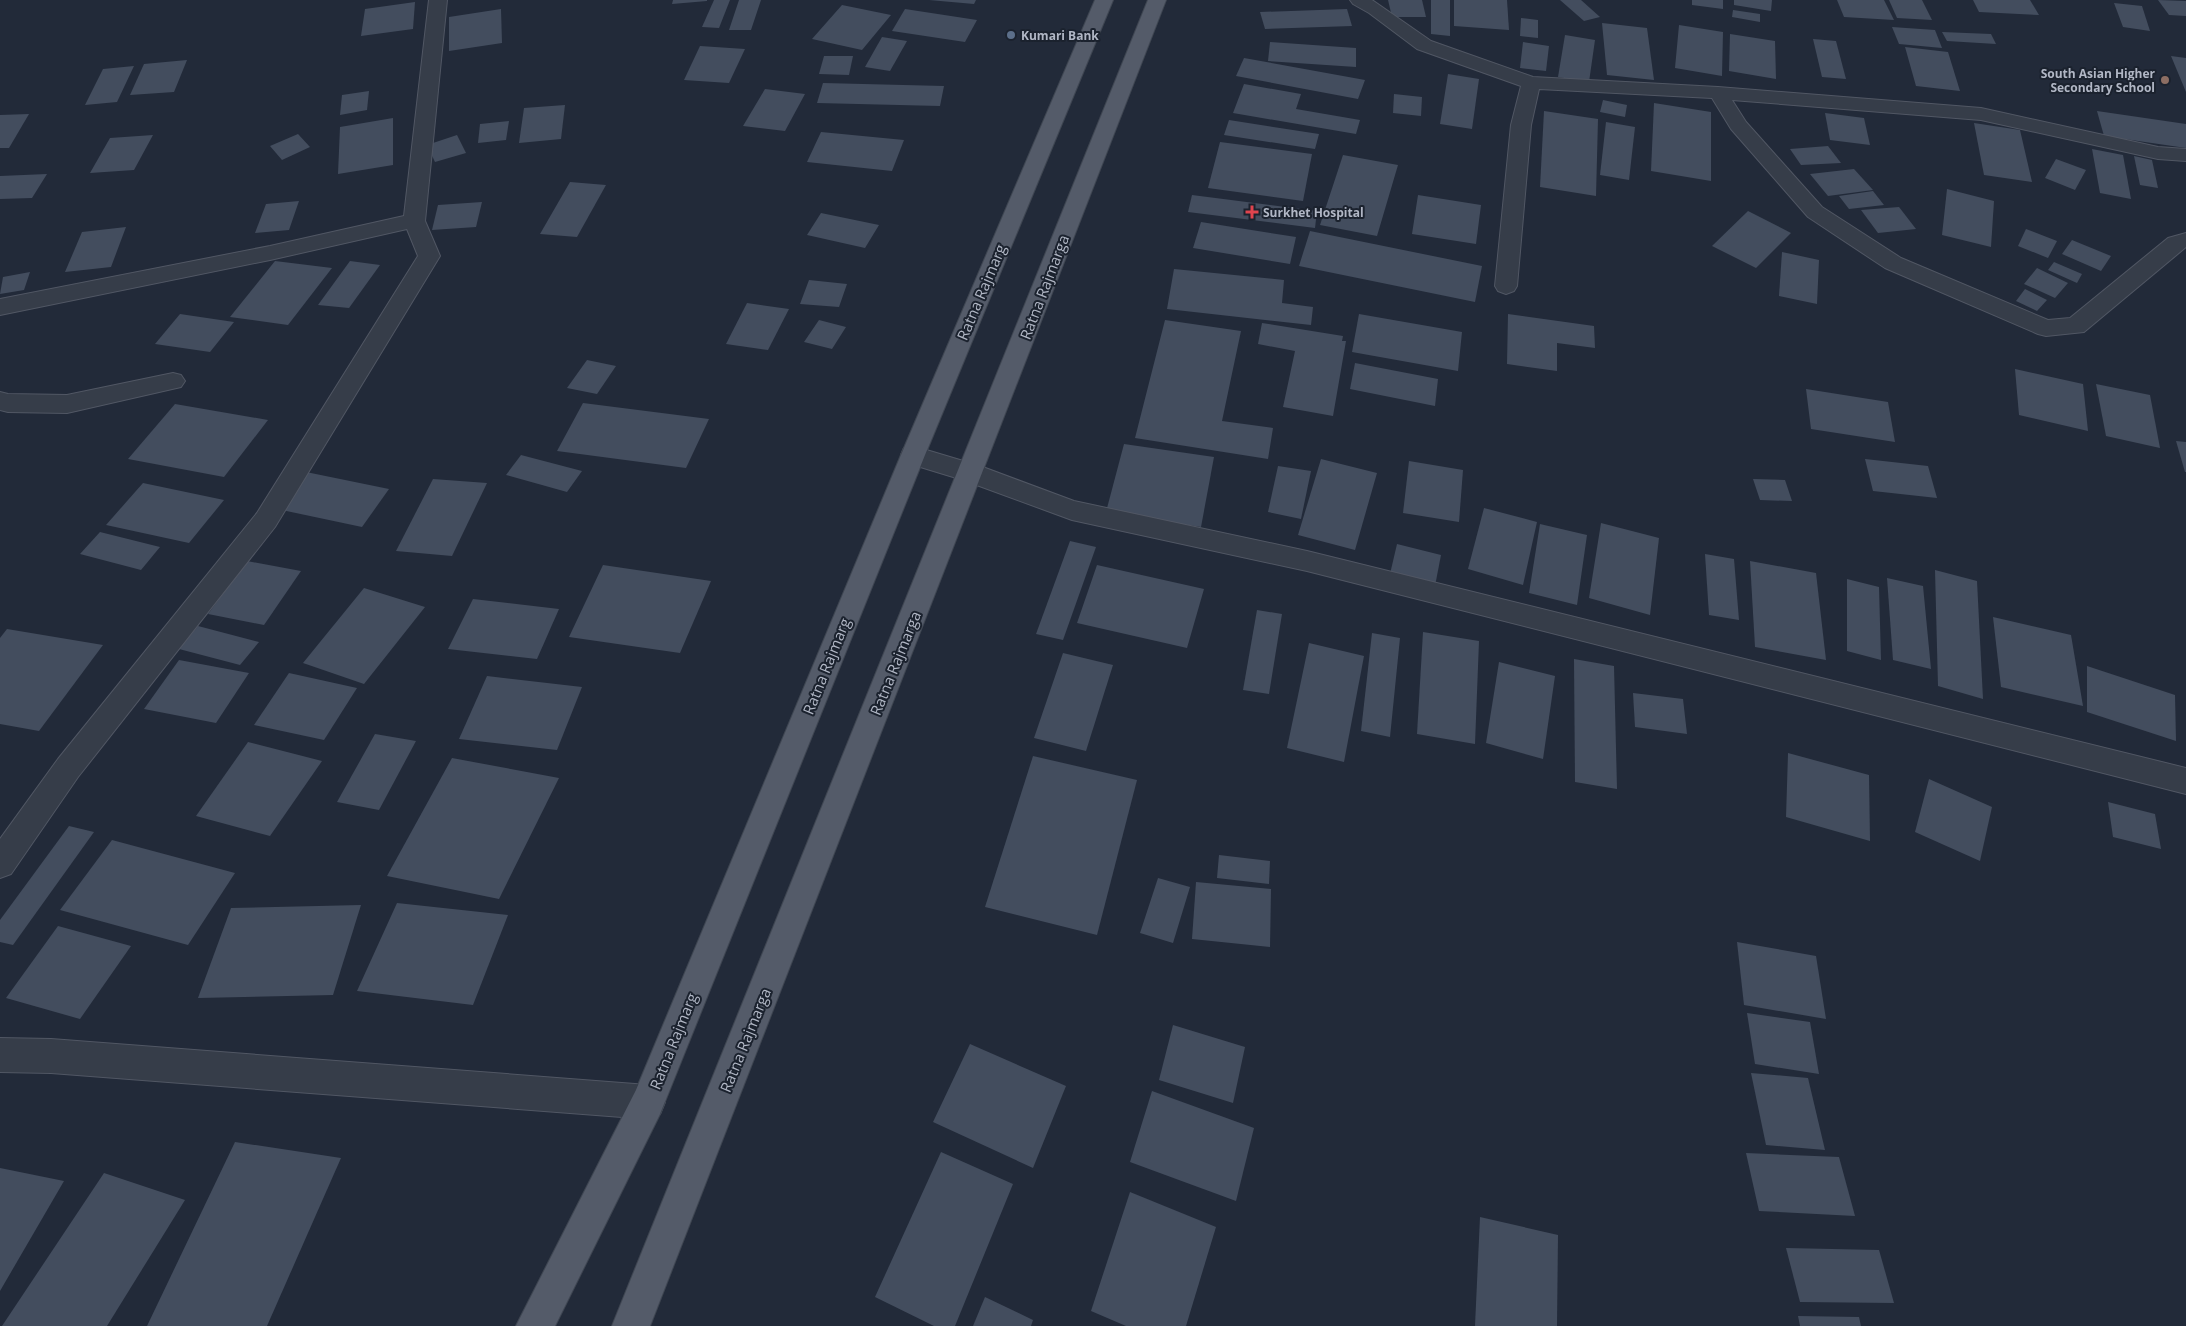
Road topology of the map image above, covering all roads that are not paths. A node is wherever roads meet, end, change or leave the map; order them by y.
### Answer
1 (438, 0) edge
2 (1104, 0) edge
3 (1158, 0) edge
4 (1359, 0) edge
5 (1531, 83) junction
6 (1718, 93) junction
7 (2186, 155) edge
8 (414, 221) junction
9 (2186, 240) edge
10 (1506, 286) dead end
11 (0, 307) edge
12 (173, 381) dead end
13 (0, 401) edge
14 (913, 455) junction
15 (971, 473) junction
16 (2186, 781) edge
17 (0, 864) edge
18 (0, 1055) edge
19 (648, 1102) junction
20 (534, 1326) edge
21 (630, 1326) edge

1 - 8 street
2 - 14 main road, Ratna Rajmarg
3 - 15 main road, Ratna Rajmarga
4 - 5 street
5 - 6 street
5 - 10 street
6 - 7 street
6 - 9 street
8 - 11 street
8 - 17 street
12 - 13 street
14 - 15 street
14 - 19 main road, Ratna Rajmarg
15 - 16 street
15 - 21 main road, Ratna Rajmarga
18 - 19 street
19 - 20 main road, Ratna Rajmarg

